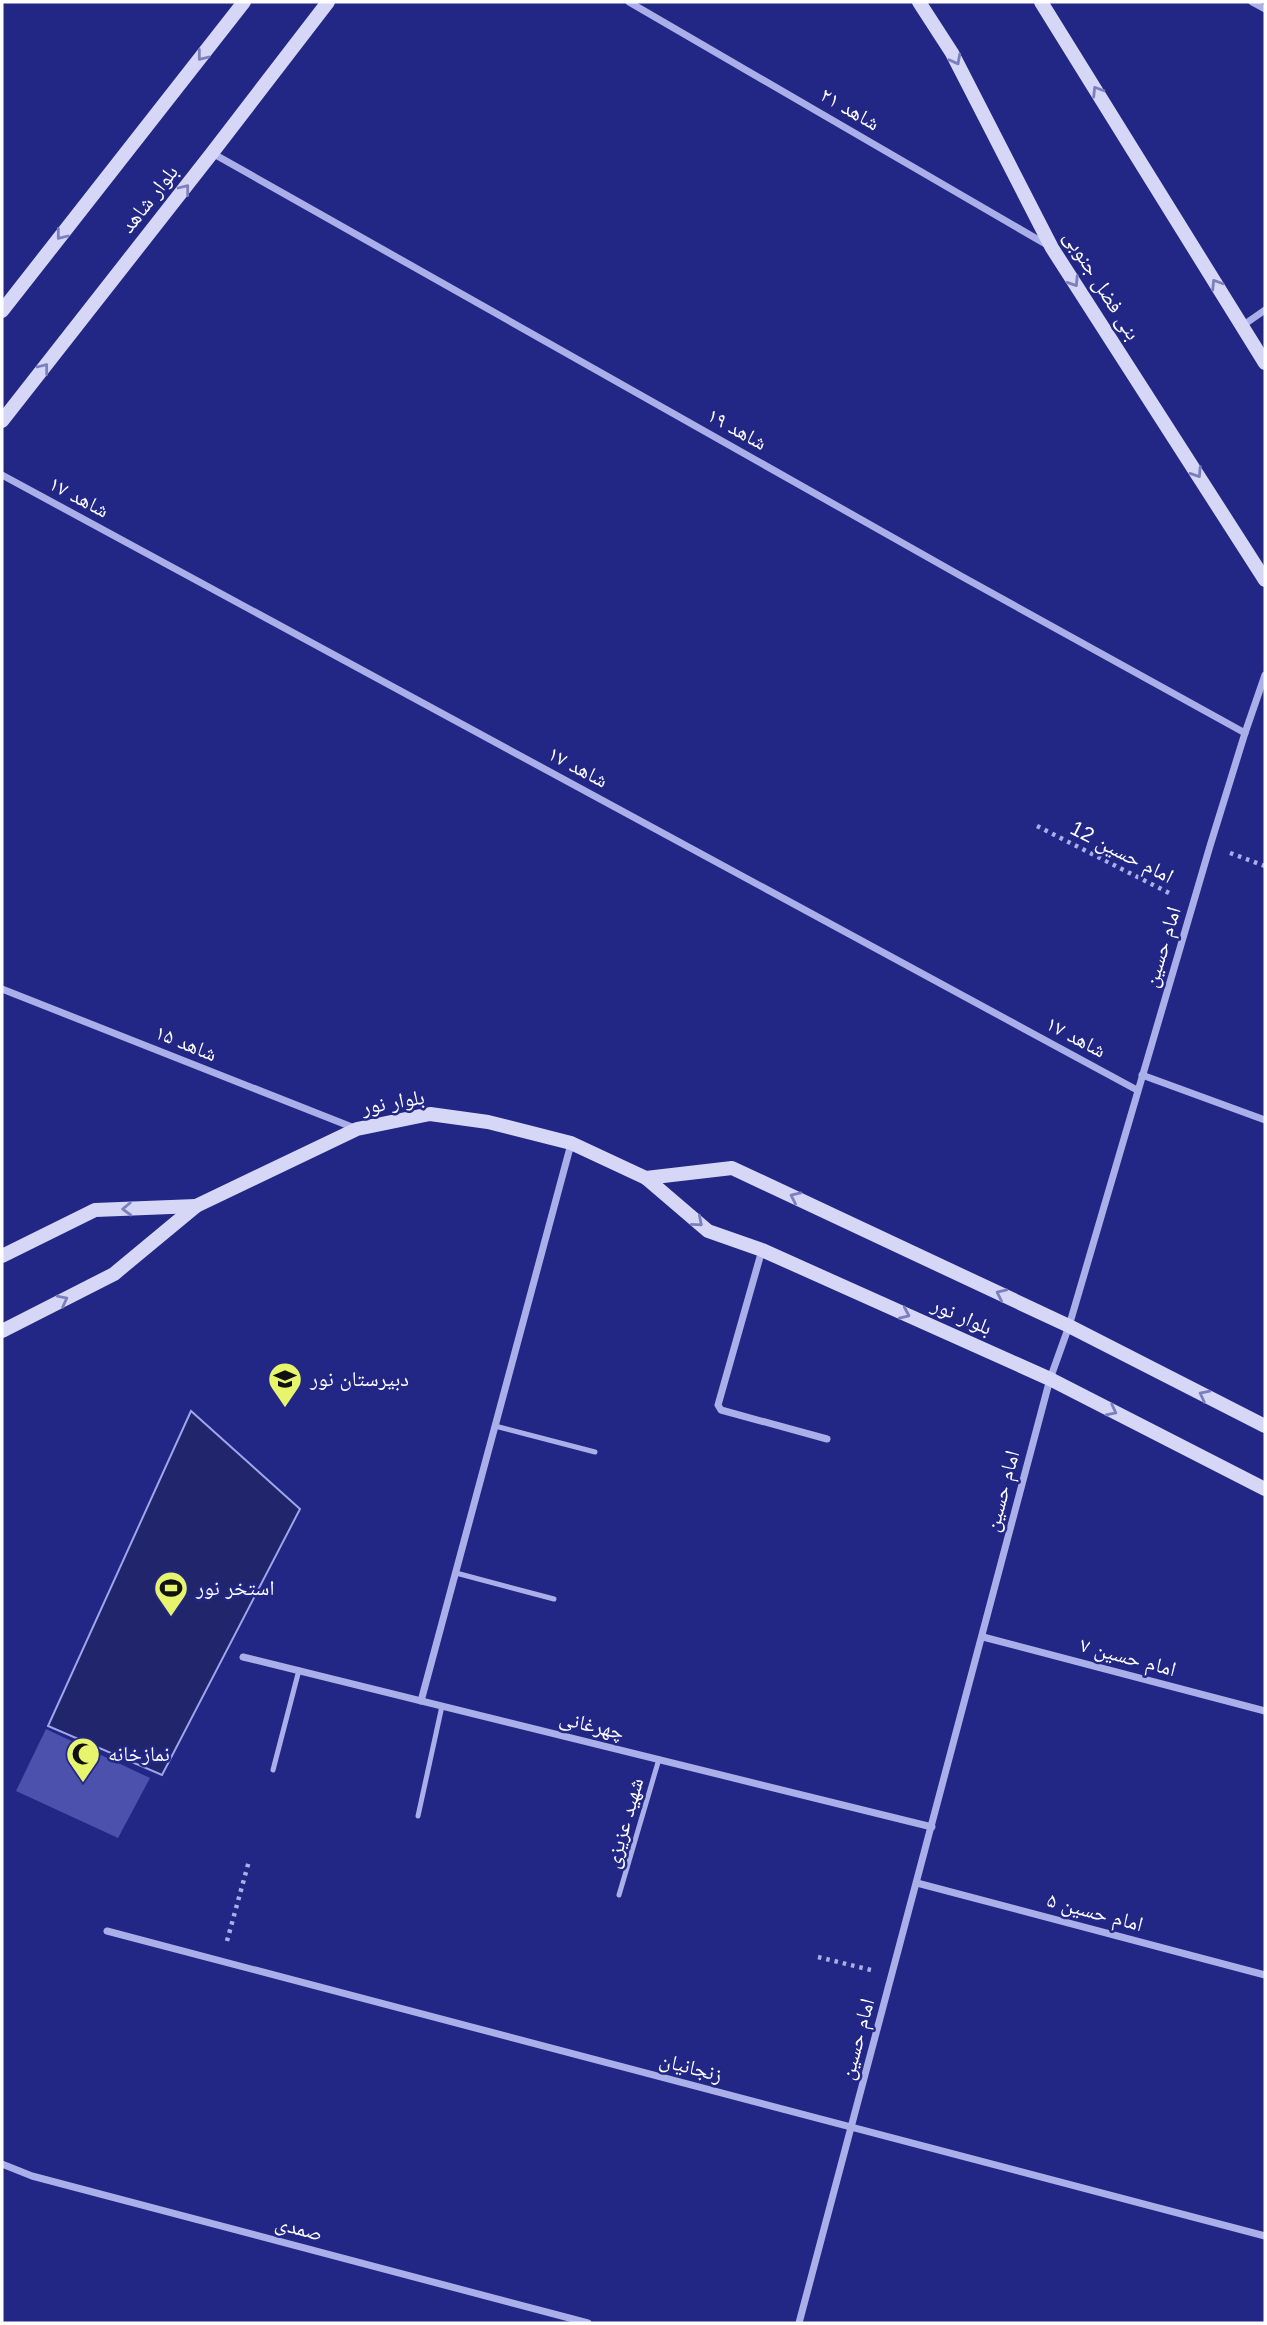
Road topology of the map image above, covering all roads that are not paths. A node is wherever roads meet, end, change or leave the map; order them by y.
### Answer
1 (244, 2) edge
2 (328, 2) edge
3 (628, 2) edge
4 (919, 2) edge
5 (1041, 2) edge
6 (1252, 2) edge
7 (1265, 9) edge
8 (212, 153) junction
9 (1052, 248) junction
10 (1265, 310) edge
11 (2, 311) edge
12 (1242, 326) junction
13 (1265, 363) edge
14 (2, 421) edge
15 (2, 475) edge
16 (1265, 580) edge
17 (1265, 676) edge
18 (1245, 733) junction
19 (2, 989) edge
20 (1142, 1075) junction
21 (1137, 1090) junction
22 (1265, 1120) edge
23 (357, 1129) junction
24 (571, 1143) junction
25 (646, 1178) junction
26 (196, 1206) junction
27 (762, 1250) junction
28 (2, 1255) edge
29 (1069, 1326) junction
30 (2, 1331) edge
31 (1049, 1379) junction
32 (495, 1426) junction
33 (1265, 1426) edge
34 (827, 1439) dead end
35 (595, 1452) dead end
36 (1265, 1489) edge
37 (456, 1573) junction
38 (554, 1599) dead end
39 (983, 1637) junction
40 (243, 1657) dead end
41 (299, 1670) junction
42 (421, 1701) junction
43 (442, 1706) junction
44 (1265, 1711) edge
45 (659, 1759) junction
46 (274, 1770) dead end
47 (418, 1816) dead end
48 (932, 1827) junction
49 (917, 1883) junction
50 (620, 1895) dead end
51 (107, 1931) dead end
52 (1265, 1975) edge
53 (852, 2127) junction
54 (2, 2164) edge
55 (1265, 2236) edge
56 (588, 2323) edge
57 (799, 2323) edge

1 -> 11 street
2 - 8 street, بلوار شاهد
3 - 9 street, شاهد ۲۱
4 -> 9 street, بنی فضل جنوبی
12 -> 5 street
6 - 7 street
14 -> 8 street, بلوار شاهد
8 - 18 street, شاهد ۱۹
9 -> 16 street, بنی فضل جنوبی
10 - 12 street
12 - 13 street
15 - 21 street, شاهد ۱۷
17 - 18 street, امام حسین
18 - 20 street, امام حسین
19 - 23 street, شاهد ۱۵
20 - 21 street, امام حسین
20 - 22 street
21 - 29 street, امام حسین
23 - 24 street, بلوار نور
23 - 26 street, بلوار نور
24 - 25 street, بلوار نور
24 - 32 street
25 -> 27 street, بلوار نور
29 -> 25 street, بلوار نور
26 -> 28 street, بلوار نور
30 -> 26 street, بلوار نور
27 -> 31 street, بلوار نور
27 - 34 street
29 - 31 street, امام حسین
33 -> 29 street, بلوار نور
31 -> 36 street, بلوار نور
31 - 39 street, امام حسین
32 - 35 lane
32 - 37 street
37 - 38 lane
37 - 42 street
39 - 44 street, امام حسین ۷
39 - 48 street, امام حسین
40 - 41 street, چهرغانی
41 - 42 street, چهرغانی
41 - 46 lane
42 - 43 street, چهرغانی
43 - 45 street, چهرغانی
43 - 47 lane
45 - 48 street, چهرغانی
45 - 50 lane, شهید عزیزی
48 - 49 street, امام حسین
49 - 52 street, امام حسین ۵
49 - 53 street, امام حسین
51 - 53 street, زنجانیان
53 - 55 street, زنجانیان
53 - 57 street, امام حسین
54 - 56 street, صمدی

